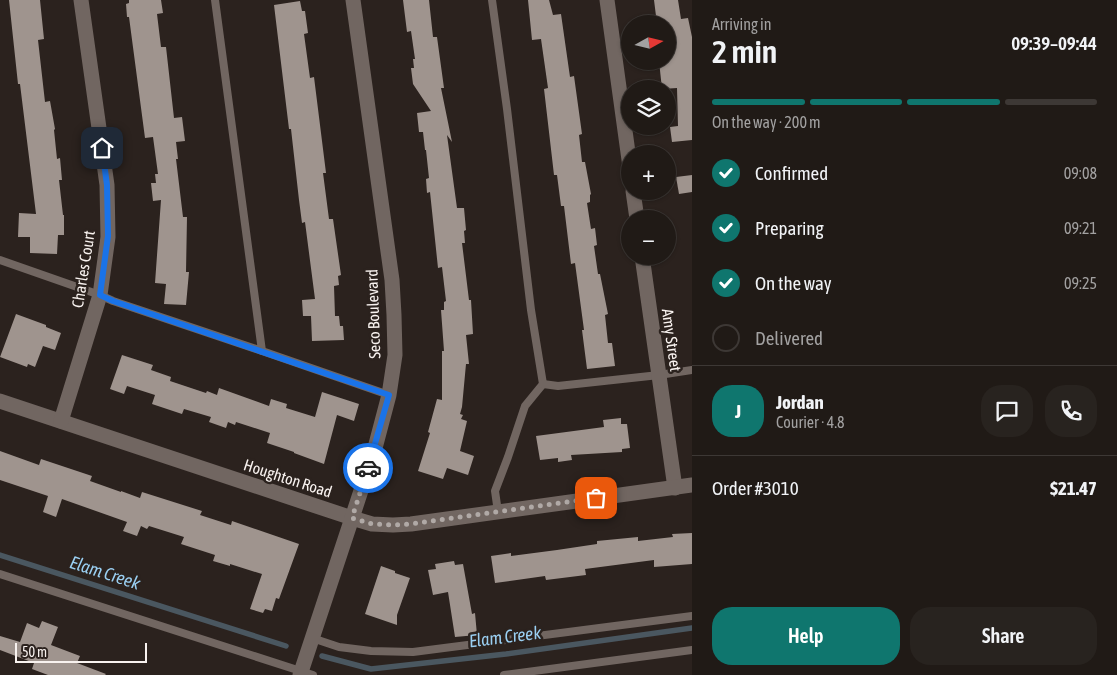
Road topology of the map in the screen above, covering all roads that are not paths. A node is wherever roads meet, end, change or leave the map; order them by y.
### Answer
1 (82, 0) edge
2 (215, 0) edge
3 (353, 0) edge
4 (492, 0) edge
5 (607, 0) edge
6 (627, 145) edge
7 (0, 260) edge
8 (643, 265) edge
9 (100, 295) junction
10 (262, 351) junction
11 (692, 370) edge
12 (659, 375) junction
13 (543, 384) junction
14 (389, 395) junction
15 (0, 401) edge
16 (61, 421) junction
17 (692, 485) edge
18 (675, 488) junction
19 (498, 512) junction
20 (352, 518) junction
21 (0, 574) edge
22 (692, 616) edge
23 (312, 638) junction
24 (692, 650) edge
25 (304, 674) edge
26 (504, 675) edge

1 - 9 street, Charles Court
2 - 10 lane
3 - 14 street, Seco Boulevard
4 - 13 lane
5 - 6 street
7 - 9 lane
8 - 12 street, Amy Street
9 - 10 lane
9 - 16 street, Charles Court
10 - 14 lane
11 - 12 lane
12 - 13 lane
12 - 18 street, Amy Street
13 - 19 lane
14 - 20 street, Seco Boulevard
15 - 16 street, Houghton Road
16 - 20 street, Houghton Road
17 - 18 street, Houghton Road
18 - 19 street, Houghton Road
19 - 20 street, Houghton Road
20 - 23 street, Seco Boulevard
21 - 25 lane
22 - 23 lane
23 - 25 street, Seco Boulevard
24 - 26 lane

